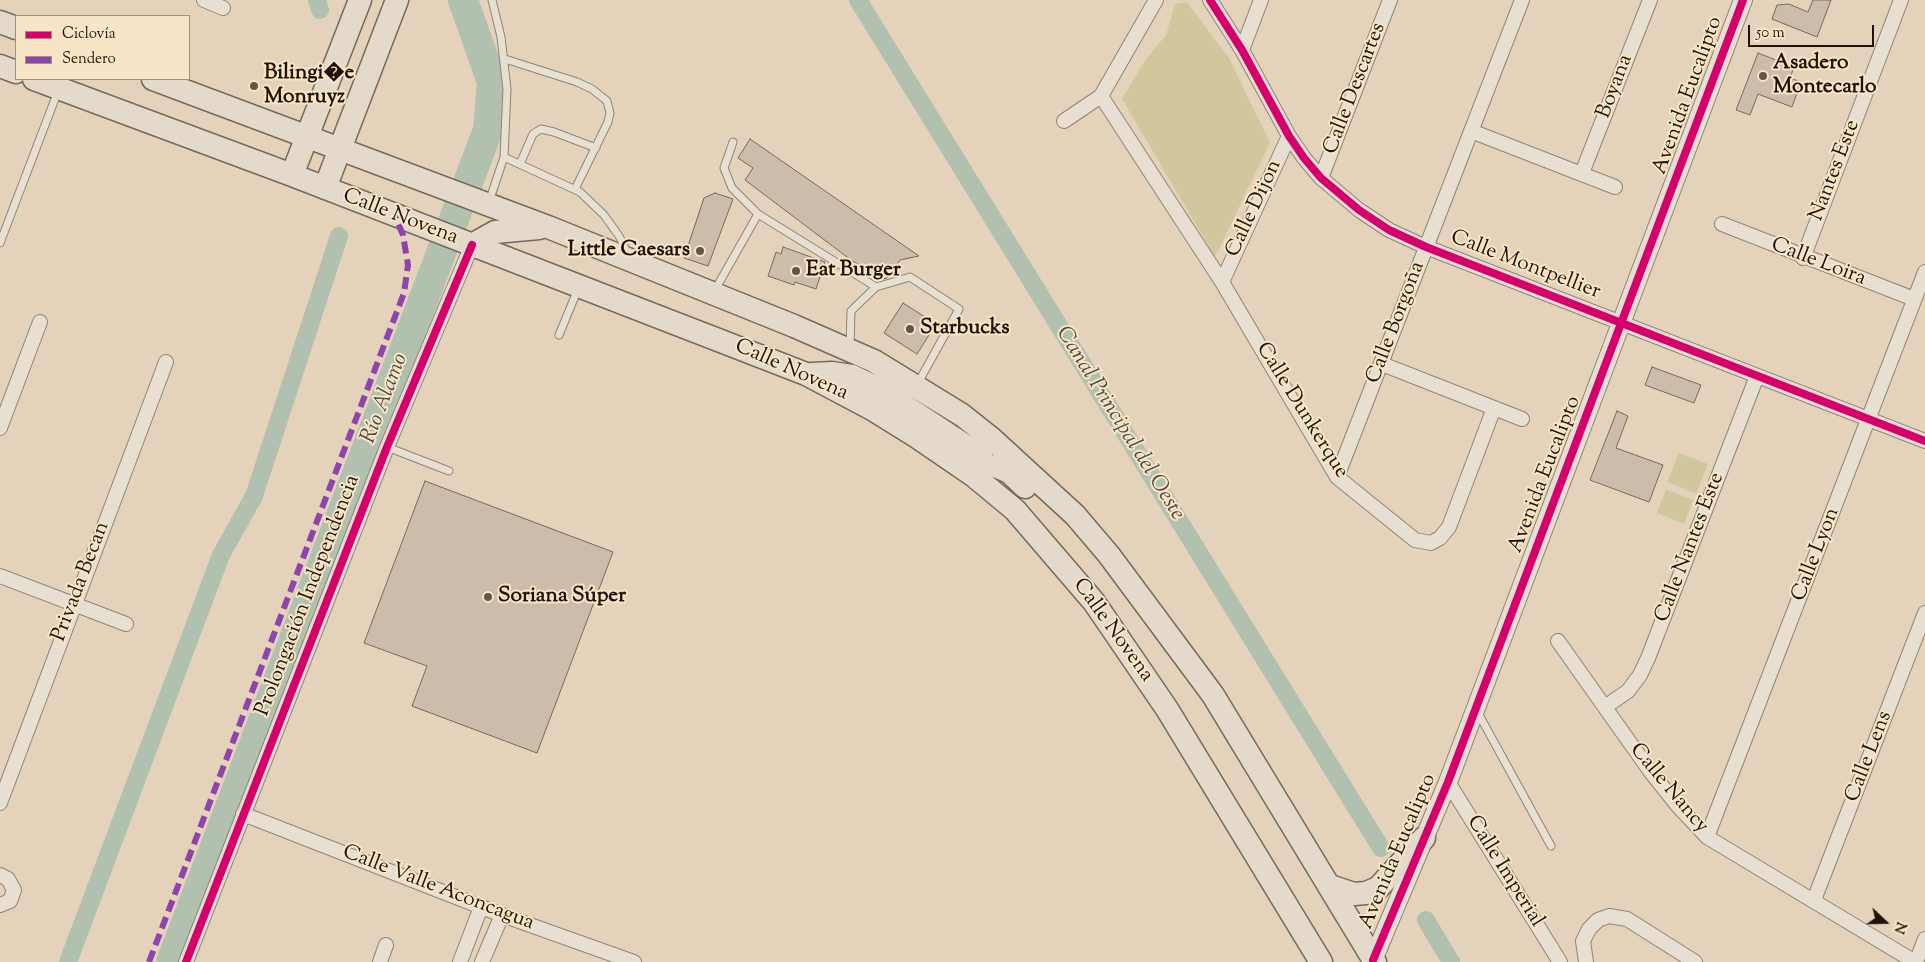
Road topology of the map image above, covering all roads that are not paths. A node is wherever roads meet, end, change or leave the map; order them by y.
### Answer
1 (204, 0) edge
2 (360, 0) edge
3 (397, 0) edge
4 (492, 0) edge
5 (1156, 0) edge
6 (1210, 0) edge
7 (1261, 0) edge
8 (1390, 0) edge
9 (1522, 0) edge
10 (1650, 0) edge
11 (1743, 0) edge
12 (1901, 0) edge
13 (223, 8) dead end
14 (0, 22) edge
15 (15, 28) edge
16 (1242, 50) junction
17 (505, 59) junction
18 (0, 66) edge
19 (15, 72) edge
20 (37, 80) edge
21 (156, 80) edge
22 (59, 88) junction
23 (1101, 96) junction
24 (1064, 121) dead end
25 (1471, 131) junction
26 (1289, 136) junction
27 (307, 137) junction
28 (734, 142) dead end
29 (596, 148) junction
30 (340, 149) junction
31 (504, 157) junction
32 (520, 164) junction
33 (1582, 173) junction
34 (292, 175) junction
35 (1321, 178) junction
36 (1615, 187) dead end
37 (325, 188) junction
38 (575, 189) junction
39 (484, 203) junction
40 (758, 214) junction
41 (1722, 224) dead end
42 (548, 227) junction
43 (0, 242) edge
44 (468, 244) junction
45 (1426, 247) junction
46 (1804, 258) junction
47 (630, 260) junction
48 (1925, 272) edge
49 (1222, 282) junction
50 (579, 286) junction
51 (876, 287) junction
52 (713, 293) junction
53 (1914, 300) junction
54 (40, 322) dead end
55 (1622, 324) junction
56 (559, 335) dead end
57 (850, 350) junction
58 (166, 362) dead end
59 (1382, 364) junction
60 (806, 374) junction
61 (1757, 376) junction
62 (917, 386) junction
63 (1494, 408) junction
64 (1522, 419) dead end
65 (1869, 420) junction
66 (0, 428) edge
67 (991, 438) junction
68 (1925, 441) edge
69 (387, 447) junction
70 (449, 471) dead end
71 (974, 476) junction
72 (1337, 478) junction
73 (0, 576) edge
74 (74, 603) junction
75 (1142, 603) junction
76 (1925, 614) edge
77 (126, 624) dead end
78 (1558, 641) dead end
79 (1605, 707) junction
80 (1475, 708) junction
81 (1448, 782) junction
82 (0, 803) edge
83 (243, 814) junction
84 (1707, 837) junction
85 (1424, 838) junction
86 (1551, 846) dead end
87 (0, 875) edge
88 (1330, 886) junction
89 (1814, 900) junction
90 (0, 905) edge
91 (481, 907) junction
92 (502, 915) junction
93 (1925, 939) edge
94 (386, 945) dead end
95 (1374, 961) edge
96 (186, 962) edge
97 (380, 962) edge
98 (460, 962) edge
99 (482, 962) edge
100 (634, 962) edge
101 (1321, 962) edge
102 (1560, 962) edge
103 (1586, 962) edge
104 (1695, 962) edge
105 (1915, 962) edge

1 - 13 street
2 - 27 main road
3 - 30 main road
4 - 17 lane
5 - 23 street
6 - 16 street, Calle Montpellier
7 - 16 street
8 - 35 street, Calle Descartes
9 - 25 street, Calle Borgoña
10 - 33 street, Boyana
11 - 55 street, Avenida Eucalipto
12 - 46 street, Nantes Este
14 - 15 main road
16 - 26 street, Calle Montpellier
17 - 29 lane
17 - 31 lane
18 - 19 main road
20 - 22 main road, Calle Novena
21 - 27 main road, Calle Novena
22 - 34 main road, Calle Novena
22 - 43 lane
23 - 24 street
23 - 49 street, Calle Dunkerque
25 - 33 street
25 - 45 street, Calle Borgoña
26 - 35 street, Calle Montpellier
26 - 49 street, Calle Dijon
27 - 30 main road, Calle Novena
27 - 34 main road
28 - 40 lane
29 - 32 lane
29 - 38 lane
30 - 37 main road
30 - 39 main road, Calle Novena
31 - 32 lane
31 - 39 lane
32 - 38 lane
33 - 36 street
34 - 37 main road, Calle Novena
35 - 45 street, Calle Montpellier
37 - 44 main road, Calle Novena
38 - 47 lane
39 - 42 main road, Calle Novena
40 - 51 lane
40 - 52 lane
41 - 46 street, Calle Loira
42 - 44 main road
42 - 47 main road, Calle Novena
44 - 50 main road, Calle Novena
44 - 69 street, Prolongación Independencia
45 - 55 street, Calle Montpellier
45 - 59 street, Calle Borgoña
46 - 53 street, Calle Loira
47 - 52 main road, Calle Novena
48 - 53 street, Calle Lyon
49 - 72 street, Calle Dunkerque
50 - 56 lane
50 - 60 main road, Calle Novena
51 - 57 lane
51 - 62 lane
52 - 57 main road, Calle Novena
53 - 65 street, Calle Lyon
54 - 66 street
55 - 61 street, Calle Montpellier
55 - 80 street, Avenida Eucalipto
57 - 62 main road, Calle Novena
58 - 74 street, Privada Becan
59 - 63 street
59 - 72 street, Calle Borgoña
60 - 67 main road
60 - 71 main road, Calle Novena
61 - 65 street, Calle Montpellier
61 - 79 street, Calle Nantes Este
62 - 67 main road, Calle Novena
63 - 64 street
63 - 72 street, Calle Dunkerque
65 - 68 street, Calle Montpellier
65 - 84 street, Calle Lyon
67 - 75 main road, Calle Novena
69 - 70 lane
69 - 83 street, Prolongación Independencia
71 - 75 main road
71 - 101 main road, Calle Novena
73 - 74 street
74 - 77 street
74 - 82 street, Privada Becan
75 - 88 main road, Calle Novena
76 - 89 street, Calle Lens
78 - 79 street, Calle Nancy
79 - 84 street, Calle Nancy
80 - 81 street, Avenida Eucalipto
80 - 86 lane
81 - 85 street, Avenida Eucalipto
81 - 102 street, Calle Imperial
83 - 91 street, Calle Valle Aconcagua
83 - 96 street, Prolongación Independencia
84 - 89 street, Calle Nancy
85 - 88 main road
85 - 95 street, Avenida Eucalipto
87 - 90 street
88 - 95 main road, Calle Novena
89 - 105 street, Calle Nancy
91 - 92 street, Calle Valle Aconcagua
91 - 98 street
92 - 99 street
92 - 100 street, Calle Valle Aconcagua
93 - 105 street
94 - 97 street
103 - 104 street

